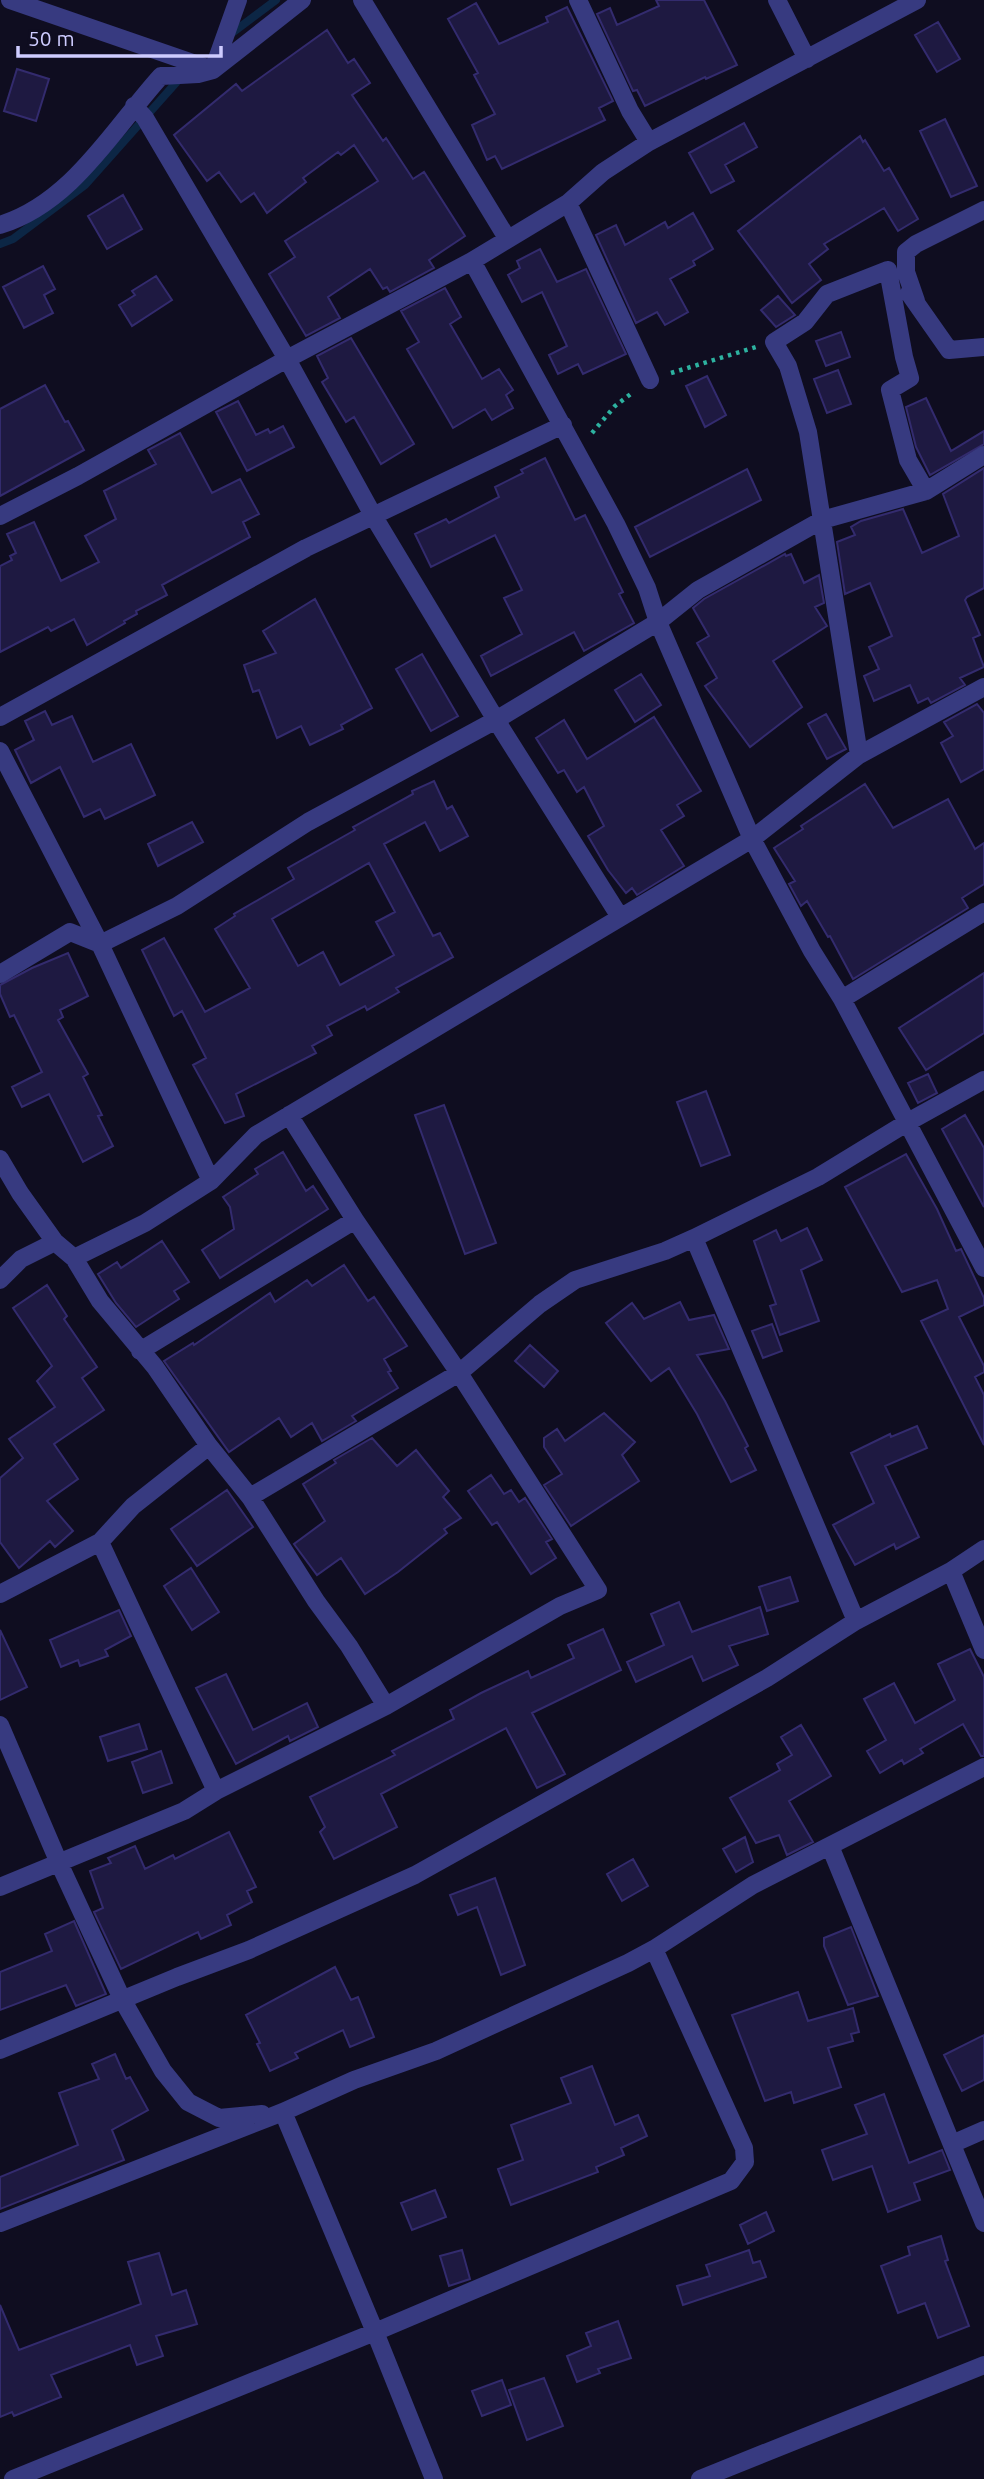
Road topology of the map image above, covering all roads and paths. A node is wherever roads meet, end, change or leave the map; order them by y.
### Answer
1 (10, 0) edge
2 (238, 0) edge
3 (302, 0) edge
4 (362, 0) edge
5 (578, 0) edge
6 (777, 0) edge
7 (917, 0) edge
8 (807, 59) junction
9 (212, 70) junction
10 (134, 106) junction
11 (649, 142) junction
12 (568, 204) junction
13 (984, 211) edge
14 (0, 225) edge
15 (507, 238) junction
16 (471, 261) junction
17 (888, 270) junction
18 (916, 301) junction
19 (984, 348) edge
20 (287, 359) junction
21 (650, 380) dead end
22 (563, 425) junction
23 (984, 455) edge
24 (926, 491) junction
25 (0, 516) edge
26 (374, 517) junction
27 (822, 520) junction
28 (658, 622) junction
29 (984, 687) edge
30 (0, 717) edge
31 (496, 720) junction
32 (0, 751) edge
33 (859, 755) junction
34 (752, 839) junction
35 (984, 912) edge
36 (620, 917) junction
37 (100, 944) junction
38 (0, 974) edge
39 (842, 999) junction
40 (984, 1080) edge
41 (289, 1115) junction
42 (908, 1122) junction
43 (0, 1159) edge
44 (211, 1181) junction
45 (355, 1220) junction
46 (694, 1238) junction
47 (55, 1242) junction
48 (74, 1258) junction
49 (984, 1268) edge
50 (0, 1280) edge
51 (140, 1351) junction
52 (459, 1373) junction
53 (209, 1446) junction
54 (250, 1497) junction
55 (100, 1542) junction
56 (984, 1549) edge
57 (951, 1572) junction
58 (0, 1594) edge
59 (856, 1622) junction
60 (984, 1650) edge
61 (386, 1706) junction
62 (0, 1725) edge
63 (984, 1767) edge
64 (216, 1791) junction
65 (830, 1846) junction
66 (59, 1863) junction
67 (0, 1887) edge
68 (654, 1950) junction
69 (122, 1999) junction
70 (0, 2050) edge
71 (283, 2112) junction
72 (984, 2130) edge
73 (952, 2144) junction
74 (0, 2222) edge
75 (984, 2223) edge
76 (374, 2332) junction
77 (984, 2365) edge
78 (13, 2479) edge
79 (434, 2479) edge
80 (700, 2479) edge

1 - 9 street
2 - 9 street
3 - 9 street
4 - 15 street
5 - 11 street
6 - 8 street
7 - 8 street
8 - 11 street
9 - 10 street
10 - 14 street
10 - 20 street
11 - 12 street
12 - 15 street
12 - 21 street
13 - 18 street
15 - 16 street
16 - 20 street
16 - 22 street
17 - 18 street
17 - 24 street
17 - 27 street
18 - 19 street
20 - 25 street
20 - 26 street
22 - 26 street
22 - 28 street
23 - 24 street
24 - 27 street
26 - 30 street
26 - 31 street
27 - 28 street
27 - 33 street
28 - 31 street
28 - 34 street
29 - 33 street
31 - 36 street
31 - 37 street
32 - 37 street
33 - 34 street
34 - 36 street
34 - 39 street
35 - 39 street
36 - 41 street
37 - 38 street
37 - 44 street
39 - 42 street
40 - 42 street
41 - 44 street
41 - 45 street
42 - 46 street
42 - 49 street
43 - 47 street
44 - 48 street
45 - 51 street
45 - 52 street
46 - 52 street
46 - 59 street
47 - 48 street
47 - 50 street
48 - 51 street
51 - 53 street
52 - 54 street
52 - 61 street
53 - 54 street
53 - 55 street
54 - 61 street
55 - 58 street
55 - 64 street
56 - 57 street
57 - 59 street
57 - 60 street
59 - 69 street
61 - 64 street
62 - 66 street
63 - 65 street
64 - 66 street
65 - 68 street
65 - 73 street
66 - 67 street
66 - 69 street
68 - 71 street
68 - 76 street
69 - 70 street
69 - 71 street
71 - 74 street
71 - 76 street
72 - 73 street
73 - 75 street
76 - 78 street
76 - 79 street
77 - 80 street

